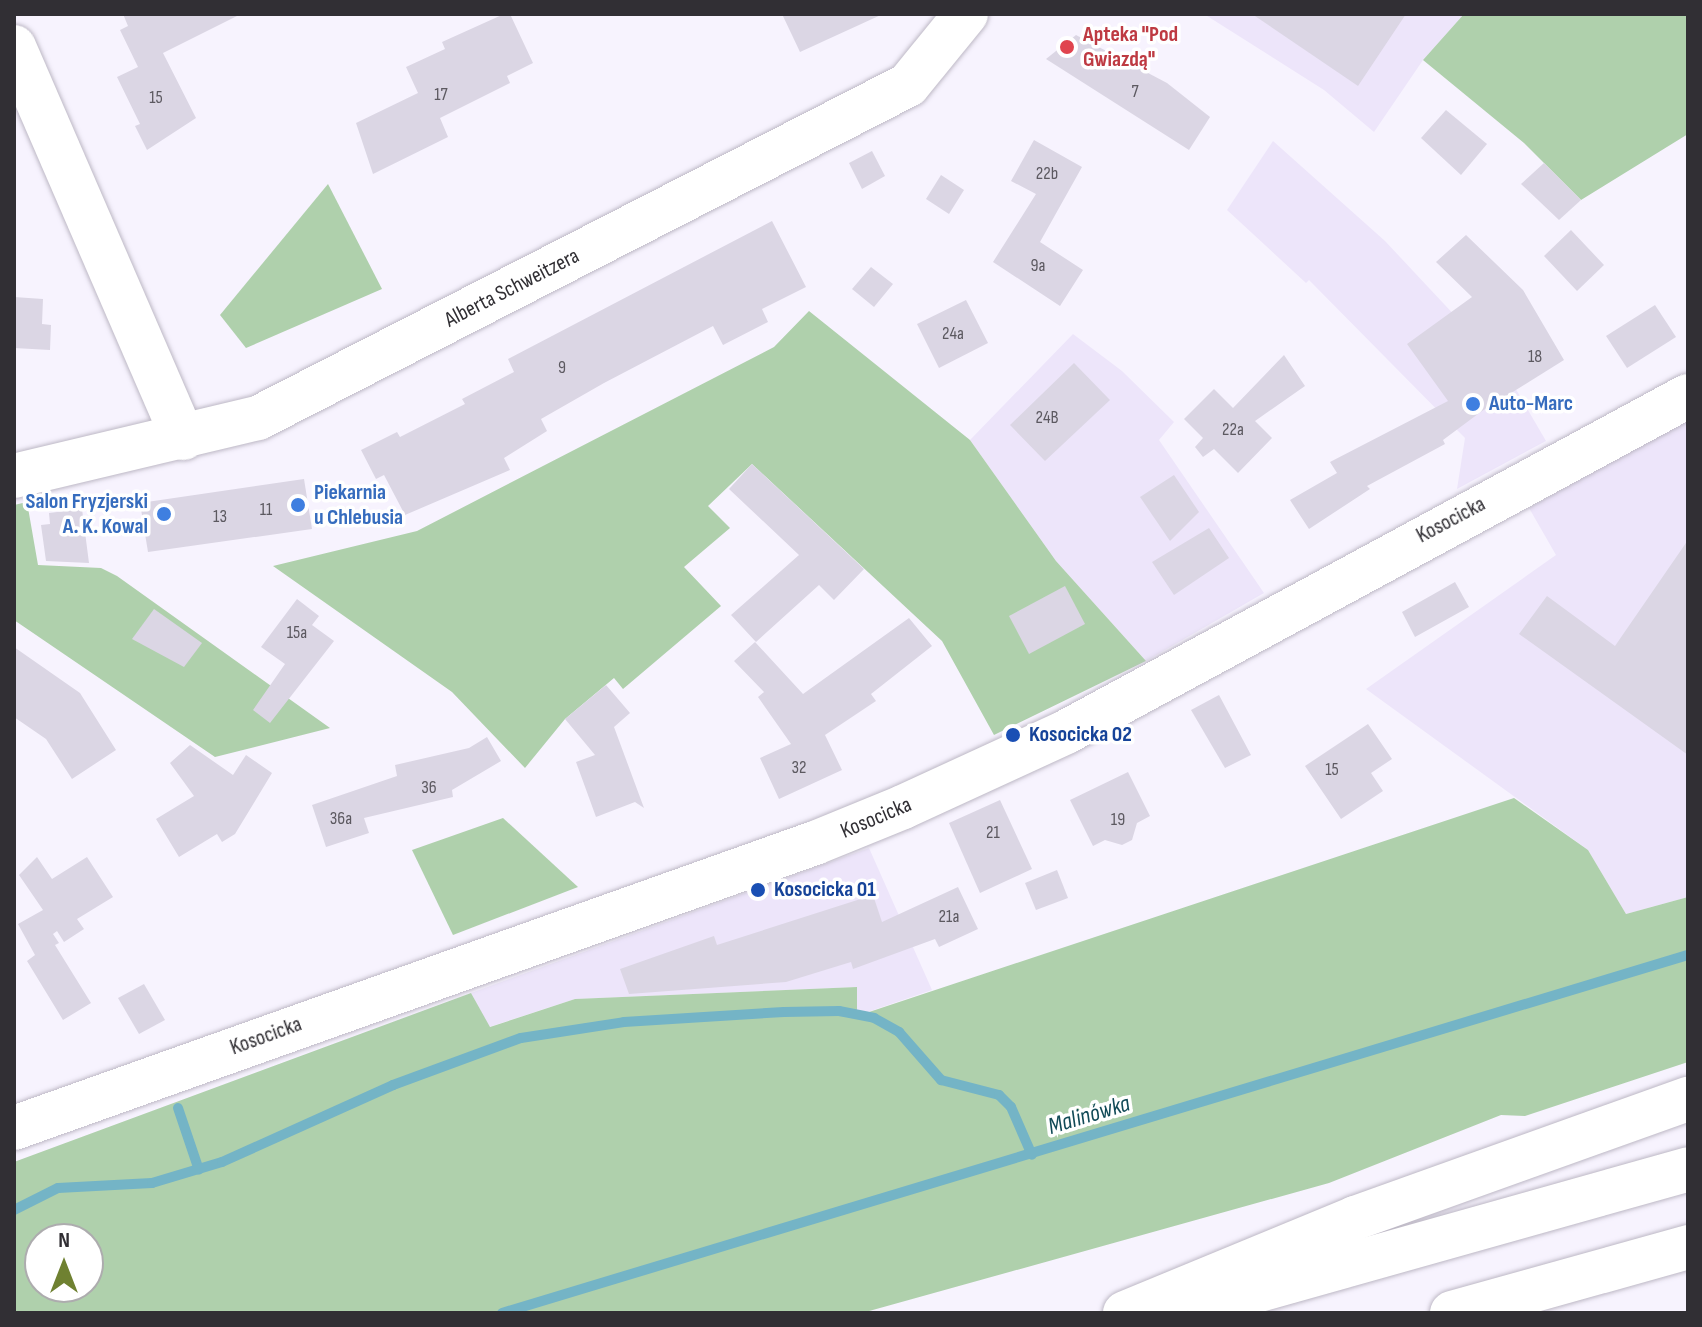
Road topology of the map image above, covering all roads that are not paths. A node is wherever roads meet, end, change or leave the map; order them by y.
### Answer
1 (966, 14) edge
2 (14, 47) edge
3 (1688, 396) edge
4 (183, 438) junction
5 (14, 476) edge
6 (1688, 1099) edge
7 (14, 1128) edge
8 (1688, 1169) edge
9 (1688, 1247) edge
10 (1125, 1313) edge
11 (1178, 1313) edge
12 (1452, 1313) edge

1 - 4 main road, Alberta Schweitzera
2 - 4 main road
3 - 7 main road, Kosocicka
4 - 5 main road, Alberta Schweitzera
6 - 10 main road
8 - 11 main road
9 - 12 main road

